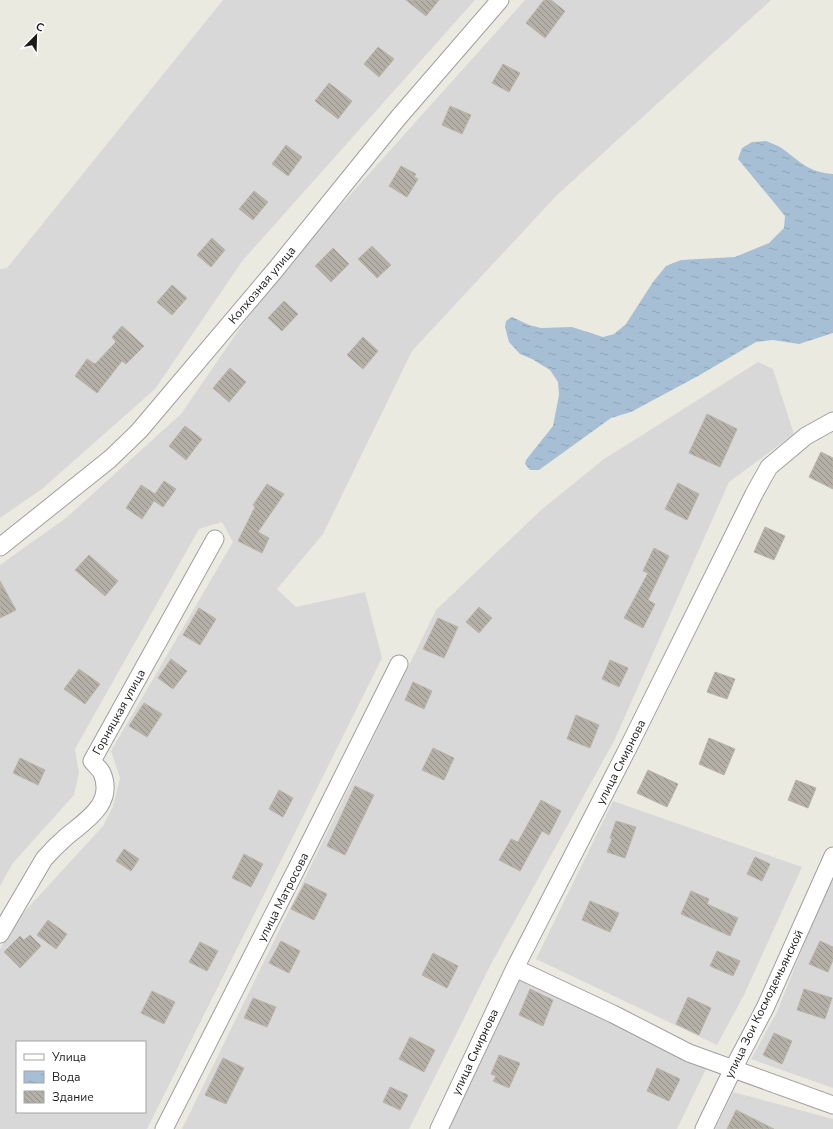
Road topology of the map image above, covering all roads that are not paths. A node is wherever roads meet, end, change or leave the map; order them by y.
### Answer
1 (500, 0) edge
2 (833, 421) edge
3 (215, 539) dead end
4 (0, 547) edge
5 (399, 664) dead end
6 (833, 856) edge
7 (0, 934) edge
8 (515, 968) junction
9 (733, 1070) junction
10 (833, 1105) edge
11 (164, 1129) edge
12 (439, 1129) edge
13 (704, 1129) edge

1 - 4 street, Колхозная улица
2 - 8 street, улица Смирнова
3 - 7 street, Горняцкая улица
5 - 11 street, улица Матросова
6 - 9 street, улица Зои Космодемьянской
8 - 9 street
8 - 12 street, улица Смирнова
9 - 10 street
9 - 13 street, улица Зои Космодемьянской

